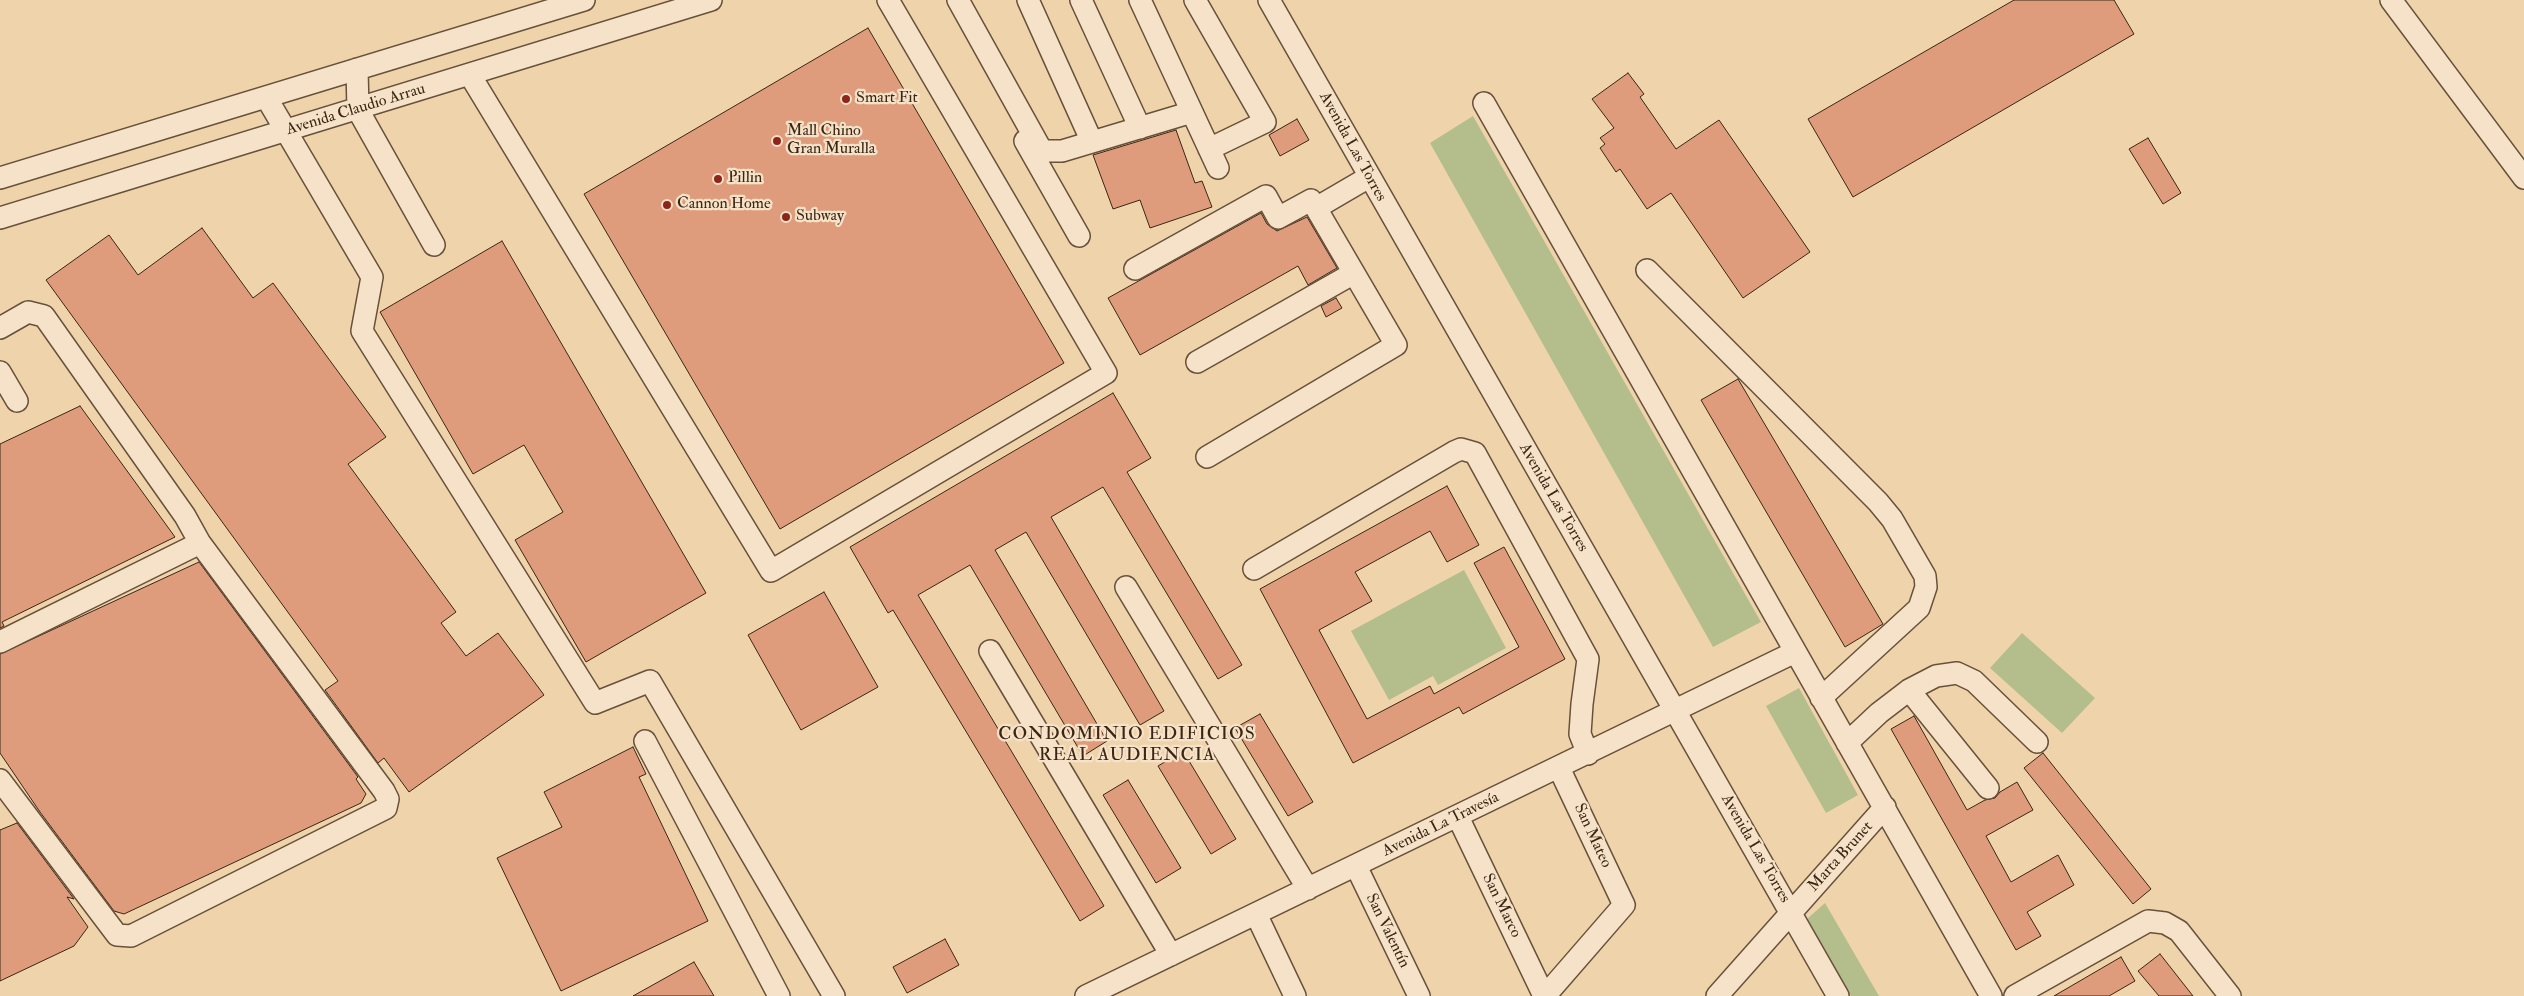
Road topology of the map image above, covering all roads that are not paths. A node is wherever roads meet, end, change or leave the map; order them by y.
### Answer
1 (584, 0) edge
2 (711, 0) edge
3 (888, 0) edge
4 (958, 0) edge
5 (1028, 0) edge
6 (1082, 0) edge
7 (1140, 0) edge
8 (1195, 0) edge
9 (1270, 0) edge
10 (2391, 0) edge
11 (357, 69) junction
12 (998, 71) junction
13 (470, 75) junction
14 (266, 97) junction
15 (1484, 103) dead end
16 (358, 110) junction
17 (1192, 112) junction
18 (1140, 128) junction
19 (285, 132) junction
20 (1092, 142) junction
21 (0, 178) edge
22 (1369, 178) junction
23 (2524, 178) edge
24 (1316, 208) junction
25 (0, 218) edge
26 (1079, 236) dead end
27 (434, 245) dead end
28 (1135, 269) dead end
29 (1647, 270) dead end
30 (1354, 273) junction
31 (0, 328) edge
32 (1197, 362) dead end
33 (0, 372) edge
34 (17, 401) dead end
35 (1206, 457) dead end
36 (200, 543) junction
37 (1254, 569) dead end
38 (1126, 587) dead end
39 (0, 642) edge
40 (990, 651) dead end
41 (1795, 652) junction
42 (1909, 690) junction
43 (1821, 698) junction
44 (1675, 712) junction
45 (645, 742) dead end
46 (2037, 742) dead end
47 (1847, 743) junction
48 (1588, 754) junction
49 (1559, 768) junction
50 (0, 780) edge
51 (1988, 788) dead end
52 (1884, 807) junction
53 (1458, 817) junction
54 (1356, 866) junction
55 (1308, 889) junction
56 (1791, 912) junction
57 (1256, 914) junction
58 (1171, 955) junction
59 (779, 996) edge
60 (834, 996) edge
61 (1086, 996) edge
62 (1295, 996) edge
63 (1419, 996) edge
64 (1545, 996) edge
65 (1718, 996) edge
66 (1838, 996) edge
67 (1991, 996) edge
68 (2015, 996) edge
69 (2230, 996) edge

1 - 11 street
2 - 13 street, Avenida Claudio Arrau
3 - 13 street
4 - 12 street
5 - 20 street
6 - 18 street
7 - 17 street
8 - 17 street
9 - 22 street, Avenida Las Torres
10 - 23 street
11 - 14 street
11 - 16 street
12 - 20 street
12 - 26 street
13 - 16 street, Avenida Claudio Arrau
14 - 19 street
14 - 21 street
15 - 41 street
16 - 19 street, Avenida Claudio Arrau
16 - 27 street
17 - 18 street
18 - 20 street
19 - 25 street, Avenida Claudio Arrau
19 - 60 street
22 - 24 street
22 - 44 street, Avenida Las Torres
24 - 28 street
24 - 30 street
29 - 43 street
30 - 32 street
30 - 35 street
31 - 36 street
33 - 34 street
36 - 39 street
36 - 50 street
37 - 48 street
38 - 55 street
40 - 58 street
41 - 43 street
41 - 44 street, Avenida La Travesía
42 - 46 street
42 - 47 street
42 - 51 street
43 - 47 street
44 - 48 street, Avenida La Travesía
44 - 56 street, Avenida Las Torres
45 - 59 street
47 - 52 street
48 - 49 street, Avenida La Travesía
49 - 53 street, Avenida La Travesía
49 - 64 street, San Mateo
52 - 56 street, Marta Brunet
52 - 67 street
53 - 54 street, Avenida La Travesía
53 - 64 street, San Marco
54 - 55 street, Avenida La Travesía
54 - 63 street, San Valentín
55 - 57 street, Avenida La Travesía
56 - 65 street, Marta Brunet
56 - 66 street, Avenida Las Torres
57 - 58 street, Avenida La Travesía
57 - 62 street
58 - 61 street, Avenida La Travesía
68 - 69 street

